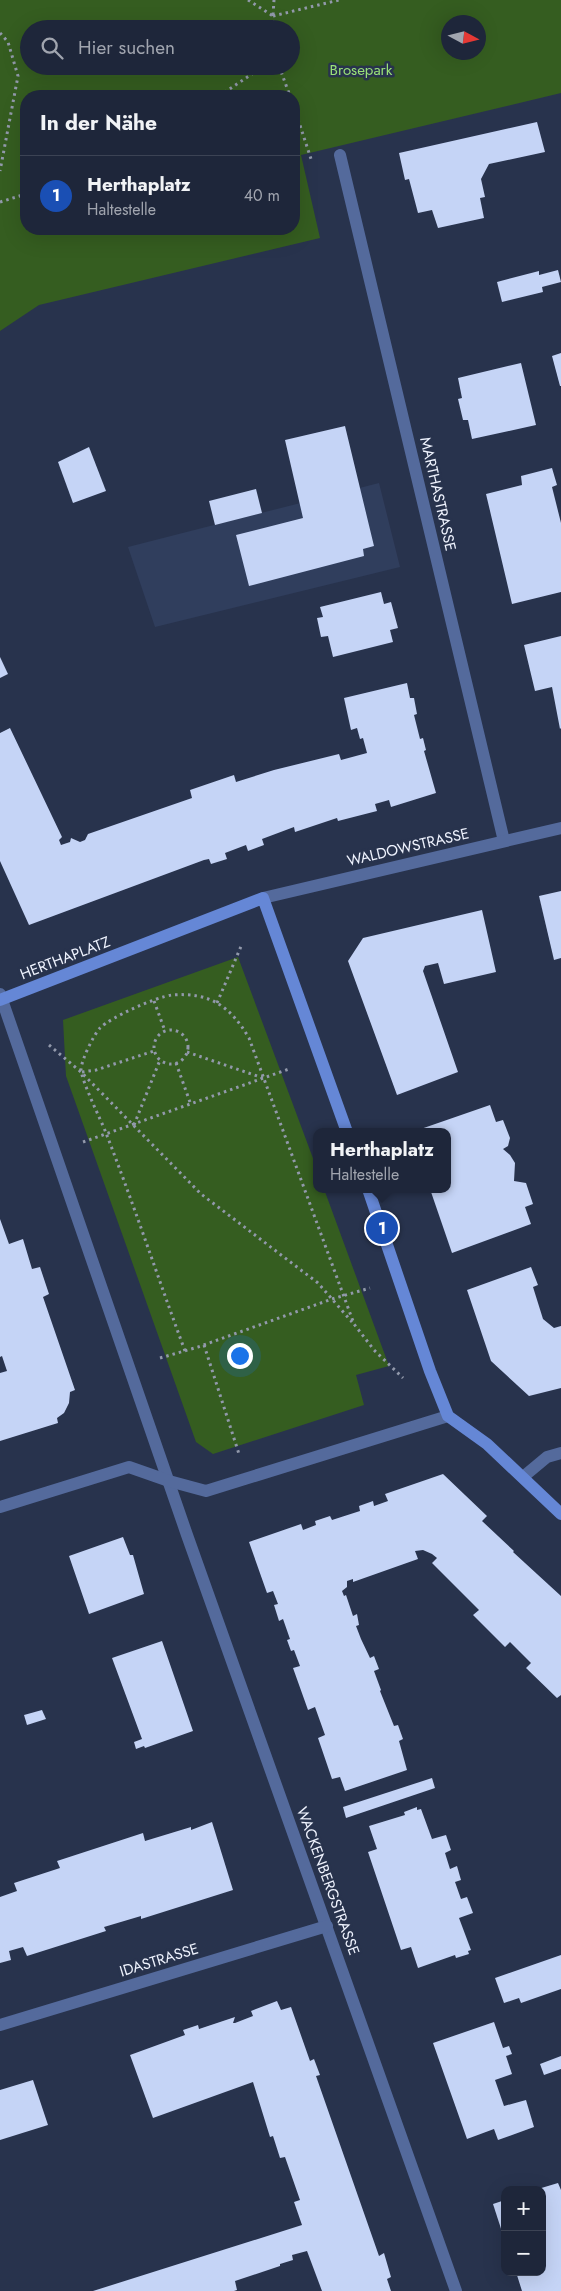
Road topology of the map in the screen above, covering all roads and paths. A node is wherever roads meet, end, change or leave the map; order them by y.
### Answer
1 (248, 0) edge
2 (274, 0) edge
3 (339, 0) edge
4 (273, 16) junction
5 (273, 20) edge
6 (0, 33) edge
7 (250, 75) edge
8 (283, 75) edge
9 (228, 90) edge
10 (288, 90) edge
11 (300, 125) edge
12 (340, 155) dead end
13 (312, 162) dead end
14 (0, 171) edge
15 (20, 196) edge
16 (0, 202) edge
17 (561, 828) edge
18 (504, 841) junction
19 (263, 898) junction
20 (242, 944) dead end
21 (1, 998) edge
22 (154, 1001) junction
23 (217, 1003) junction
24 (165, 1031) junction
25 (49, 1045) dead end
26 (154, 1051) junction
27 (187, 1052) junction
28 (160, 1060) junction
29 (176, 1064) junction
30 (289, 1069) dead end
31 (81, 1072) junction
32 (264, 1078) junction
33 (191, 1104) junction
34 (133, 1126) junction
35 (346, 1128) edge
36 (106, 1134) junction
37 (84, 1142) dead end
38 (369, 1193) edge
39 (370, 1288) dead end
40 (344, 1297) junction
41 (332, 1299) junction
42 (354, 1324) junction
43 (204, 1345) junction
44 (185, 1351) junction
45 (160, 1358) dead end
46 (403, 1378) dead end
47 (448, 1416) junction
48 (561, 1453) edge
49 (239, 1454) dead end
50 (523, 1477) junction
51 (169, 1481) junction
52 (0, 1507) edge
53 (561, 1514) edge
54 (326, 1926) junction
55 (0, 2025) edge
56 (456, 2291) edge

1 - 4 path
2 - 4 path
3 - 4 path
4 - 5 path
6 - 14 path
7 - 9 path
8 - 10 path
11 - 13 path
12 - 18 street, MARTHASTRASSE
15 - 16 path
17 - 18 street, WALDOWSTRASSE
18 - 19 street, WALDOWSTRASSE
19 - 21 street, HERTHAPLATZ
19 - 35 street
20 - 23 path
21 - 51 street, HERTHAPLATZ
22 - 23 path
22 - 24 path
22 - 31 path
23 - 32 path
24 - 26 path
24 - 27 path
25 - 31 path
26 - 28 path
26 - 31 path
27 - 29 path
27 - 32 path
28 - 29 path
28 - 34 path
29 - 33 path
30 - 32 path
31 - 34 path
31 - 36 path
32 - 33 path
32 - 40 path
33 - 34 path
34 - 36 path
34 - 41 path
36 - 37 path
36 - 44 path
38 - 47 street
39 - 40 path
40 - 41 path
40 - 42 path
41 - 42 path
41 - 43 path
42 - 46 path
43 - 44 path
43 - 49 path
44 - 45 path
47 - 50 street
47 - 51 street
48 - 50 street
50 - 53 street
51 - 52 street
51 - 54 street, WACKENBERGSTRASSE
54 - 55 street, IDASTRASSE
54 - 56 street, WACKENBERGSTRASSE

